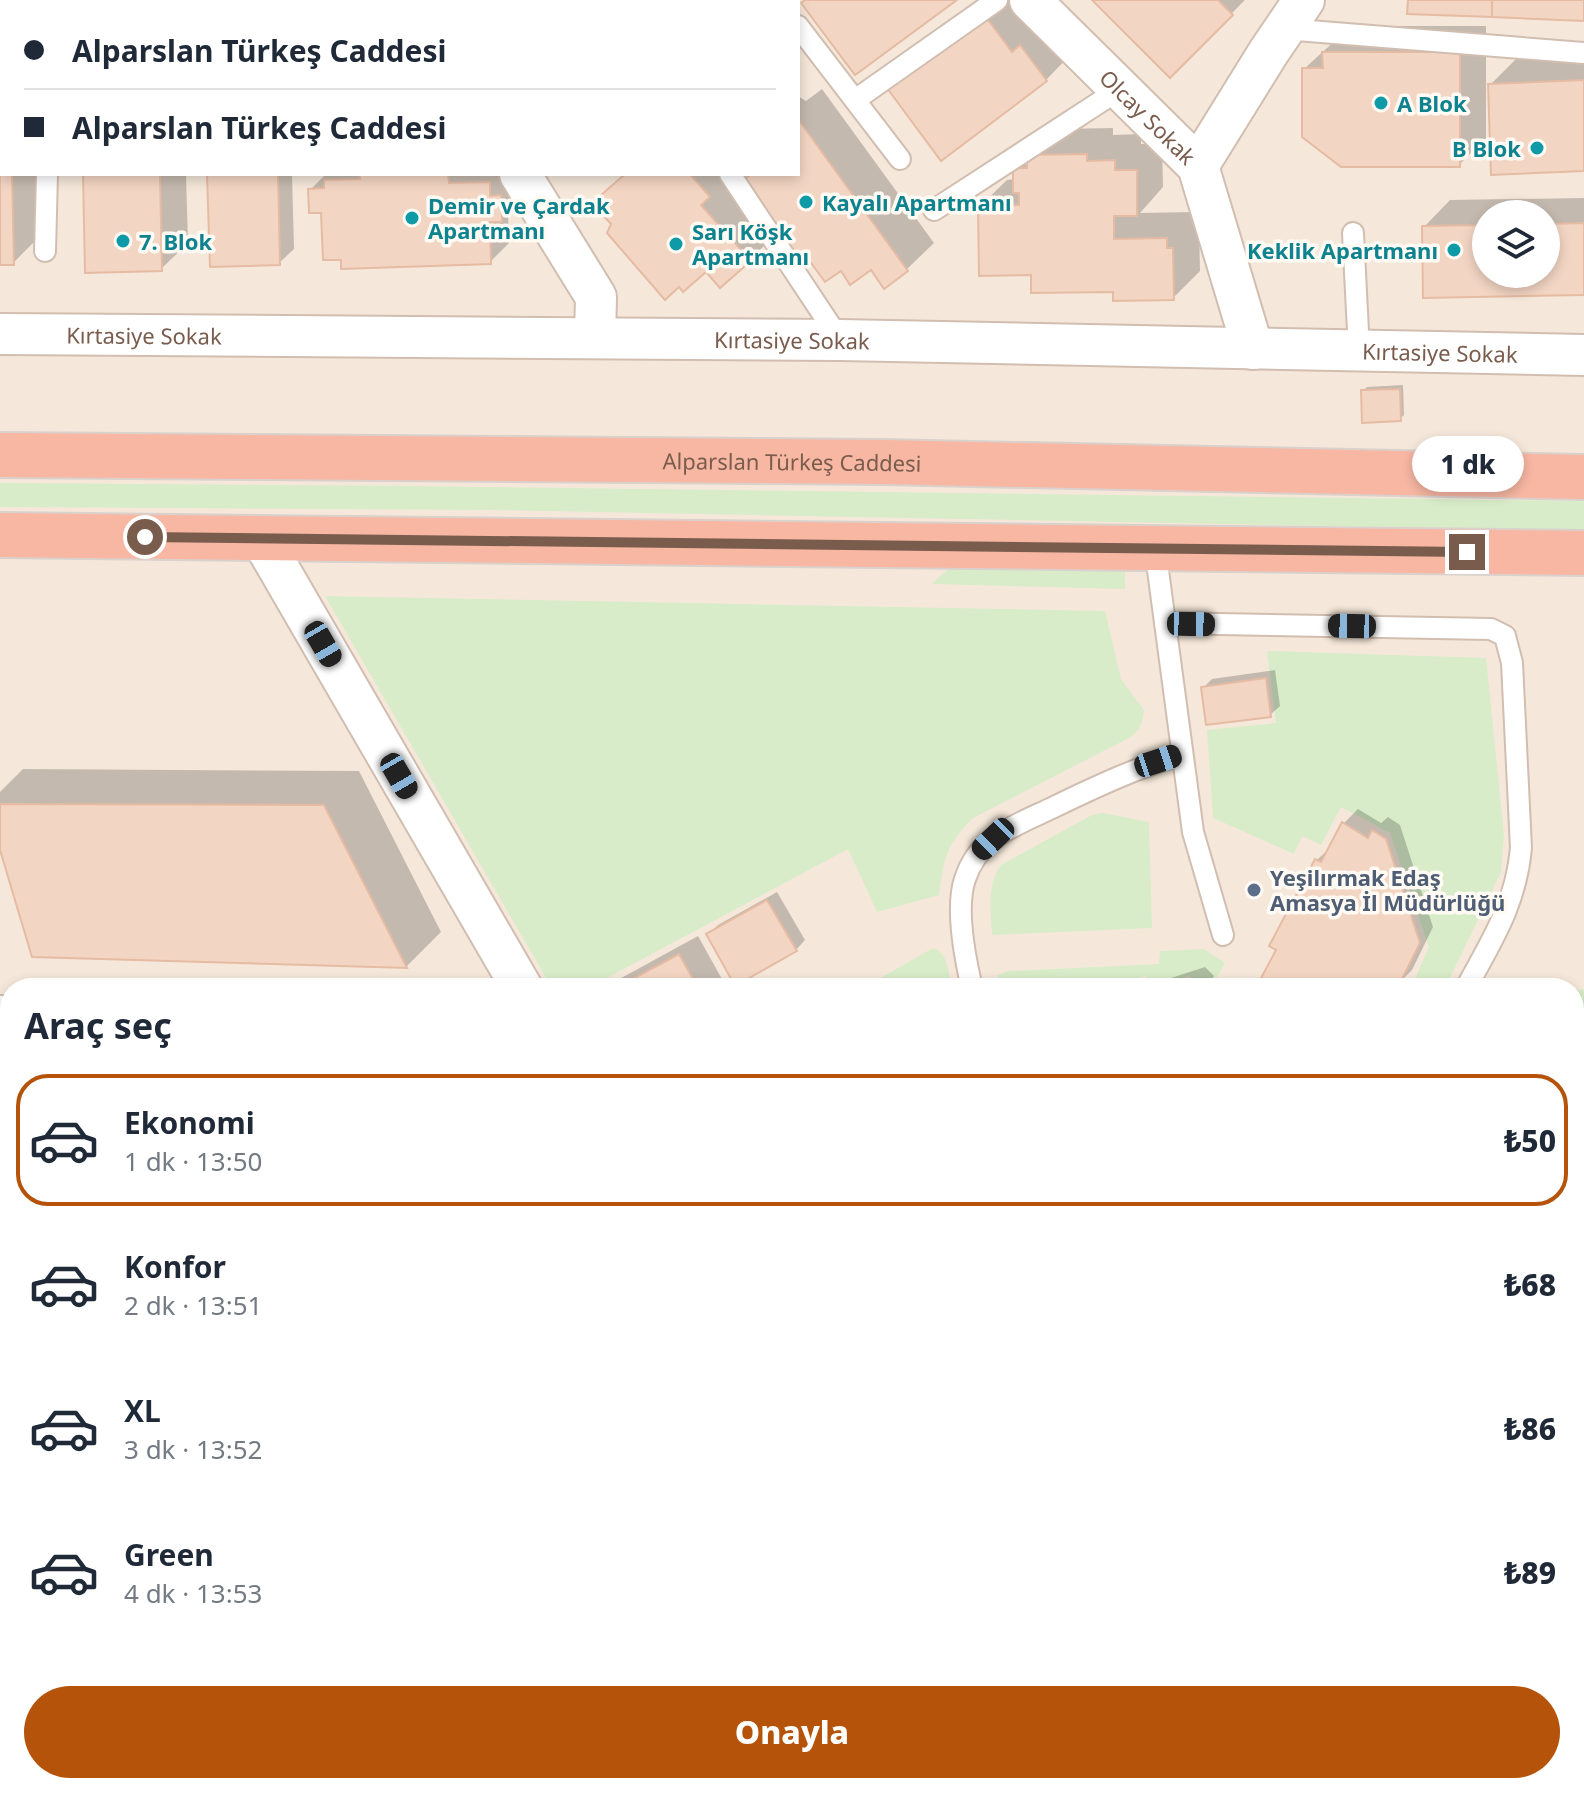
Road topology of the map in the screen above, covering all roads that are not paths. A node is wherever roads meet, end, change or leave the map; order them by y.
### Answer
1 (997, 0) edge
2 (1030, 0) edge
3 (1294, 14) edge
4 (800, 29) edge
5 (1584, 53) edge
6 (1120, 89) junction
7 (855, 100) junction
8 (900, 159) dead end
9 (1198, 166) junction
10 (47, 176) edge
11 (521, 176) edge
12 (731, 176) edge
13 (934, 210) dead end
14 (1353, 233) dead end
15 (45, 251) dead end
16 (0, 334) edge
17 (595, 337) junction
18 (840, 340) junction
19 (1253, 349) junction
20 (1359, 351) junction
21 (1584, 355) edge
22 (0, 455) edge
23 (1584, 477) edge
24 (0, 535) edge
25 (261, 538) junction
26 (1155, 548) junction
27 (1584, 553) edge
28 (1165, 623) junction
29 (1182, 754) junction
30 (1223, 935) dead end
31 (516, 978) edge
32 (970, 978) edge
33 (1471, 978) edge

1 - 7 lane
2 - 6 street, Olcay Sokak
3 - 5 lane
3 - 9 street
4 - 7 lane
6 - 9 street, Olcay Sokak
6 - 13 lane
7 - 8 lane
9 - 19 street, Olcay Sokak
10 - 15 lane
11 - 17 street
12 - 18 lane
14 - 20 lane
16 - 17 street, Kırtasiye Sokak
17 - 18 street, Kırtasiye Sokak
18 - 19 street, Kırtasiye Sokak
19 - 20 street, Kırtasiye Sokak
20 - 21 street, Kırtasiye Sokak
22 - 23 highway, Alparslan Türkeş Caddesi
24 - 25 highway
25 - 26 highway
25 - 31 street
26 - 27 highway
26 - 28 lane
28 - 29 lane
28 - 33 lane
29 - 30 lane
29 - 32 lane

